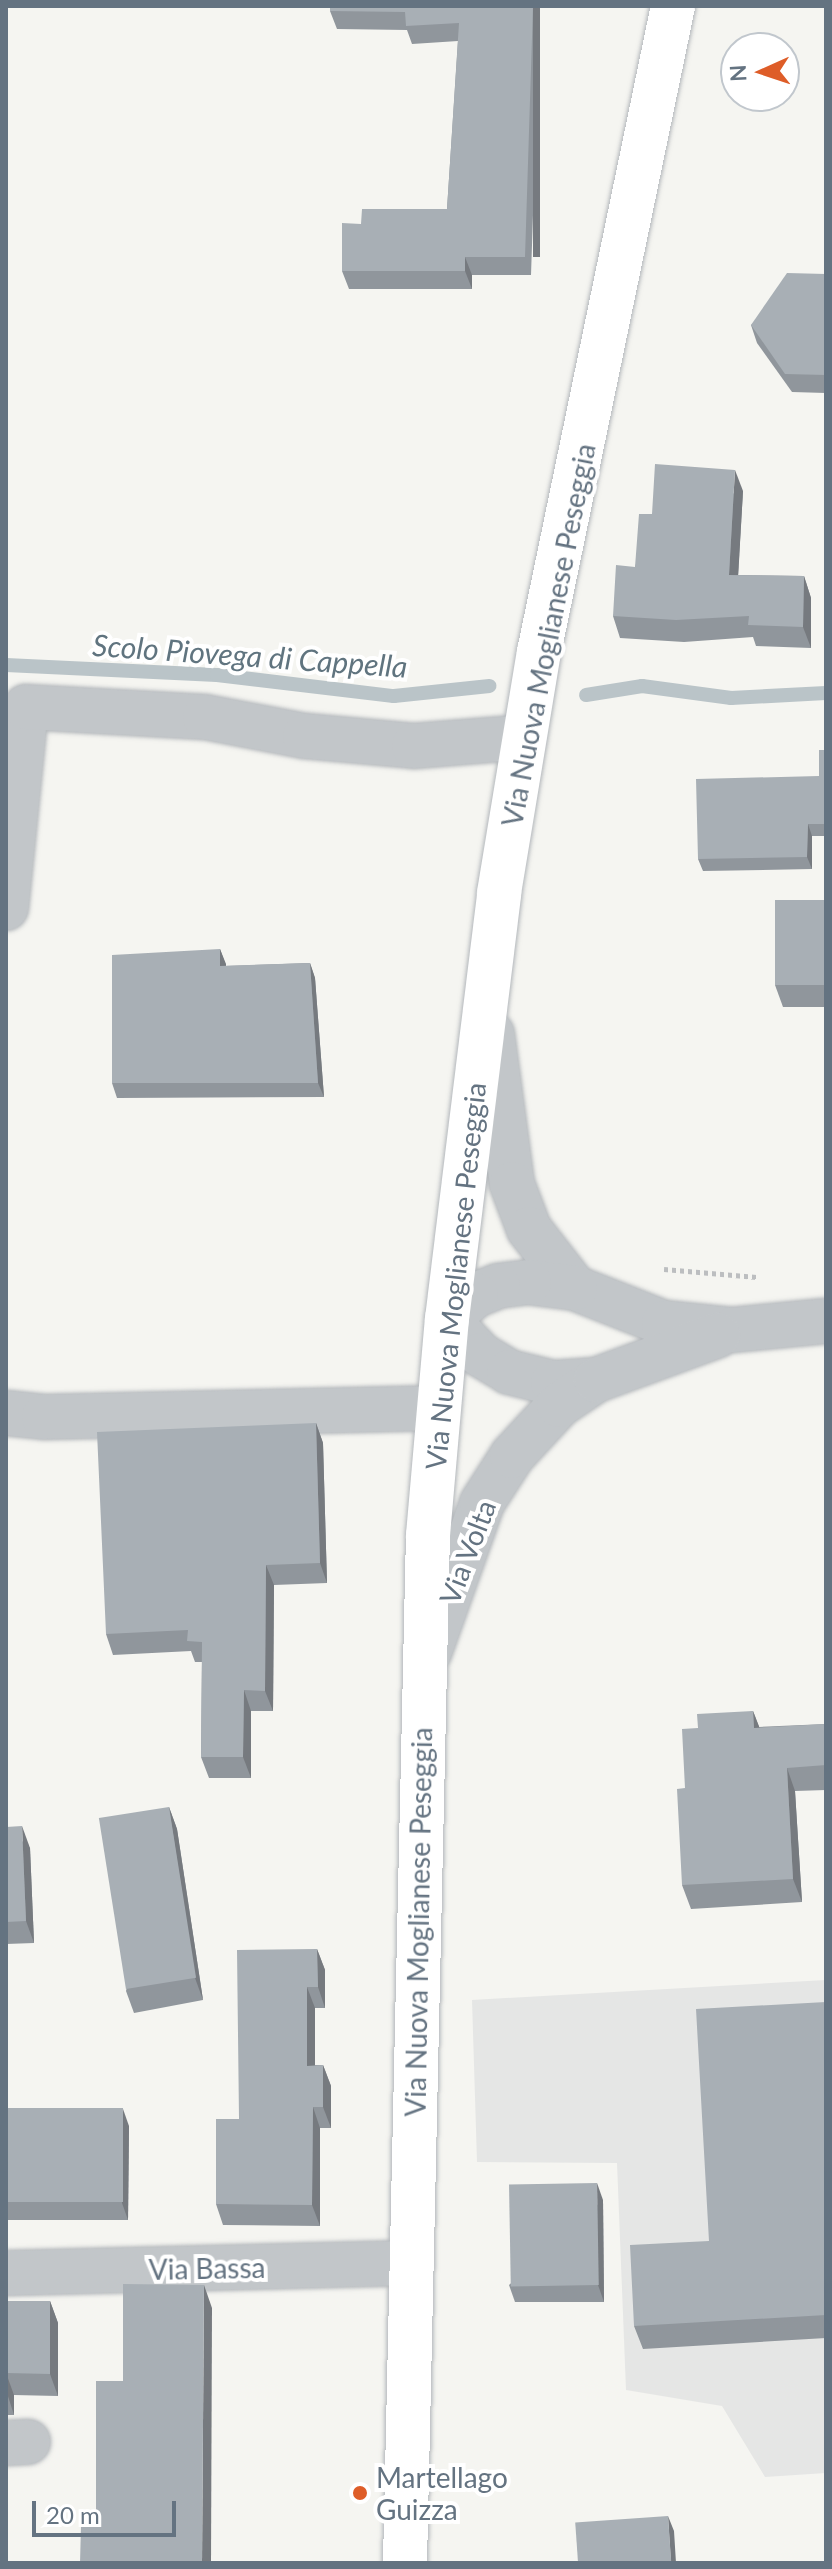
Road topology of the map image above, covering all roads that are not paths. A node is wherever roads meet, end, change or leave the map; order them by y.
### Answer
1 (673, 6) edge
2 (525, 737) junction
3 (6, 908) edge
4 (487, 987) junction
5 (575, 1288) junction
6 (447, 1319) junction
7 (826, 1321) edge
8 (732, 1330) junction
9 (596, 1380) junction
10 (439, 1408) junction
11 (6, 1413) edge
12 (424, 1668) junction
13 (409, 2263) junction
14 (6, 2273) edge
15 (405, 2563) edge

1 - 2 main road, Via Nuova Moglianese Peseggia
2 - 3 street
2 - 4 main road, Via Nuova Moglianese Peseggia
4 - 5 street
4 - 6 main road, Via Nuova Moglianese Peseggia
5 - 6 street, Via Volta
5 - 8 street, Via Volta
6 - 9 street, Via Volta
6 - 10 main road, Via Nuova Moglianese Peseggia
7 - 8 street, Via Volta
8 - 9 street, Via Volta
9 - 12 street, Via Volta
10 - 11 street
10 - 12 main road, Via Nuova Moglianese Peseggia
12 - 13 main road, Via Nuova Moglianese Peseggia
13 - 14 street, Via Bassa
13 - 15 main road, Via Nuova Moglianese Peseggia

